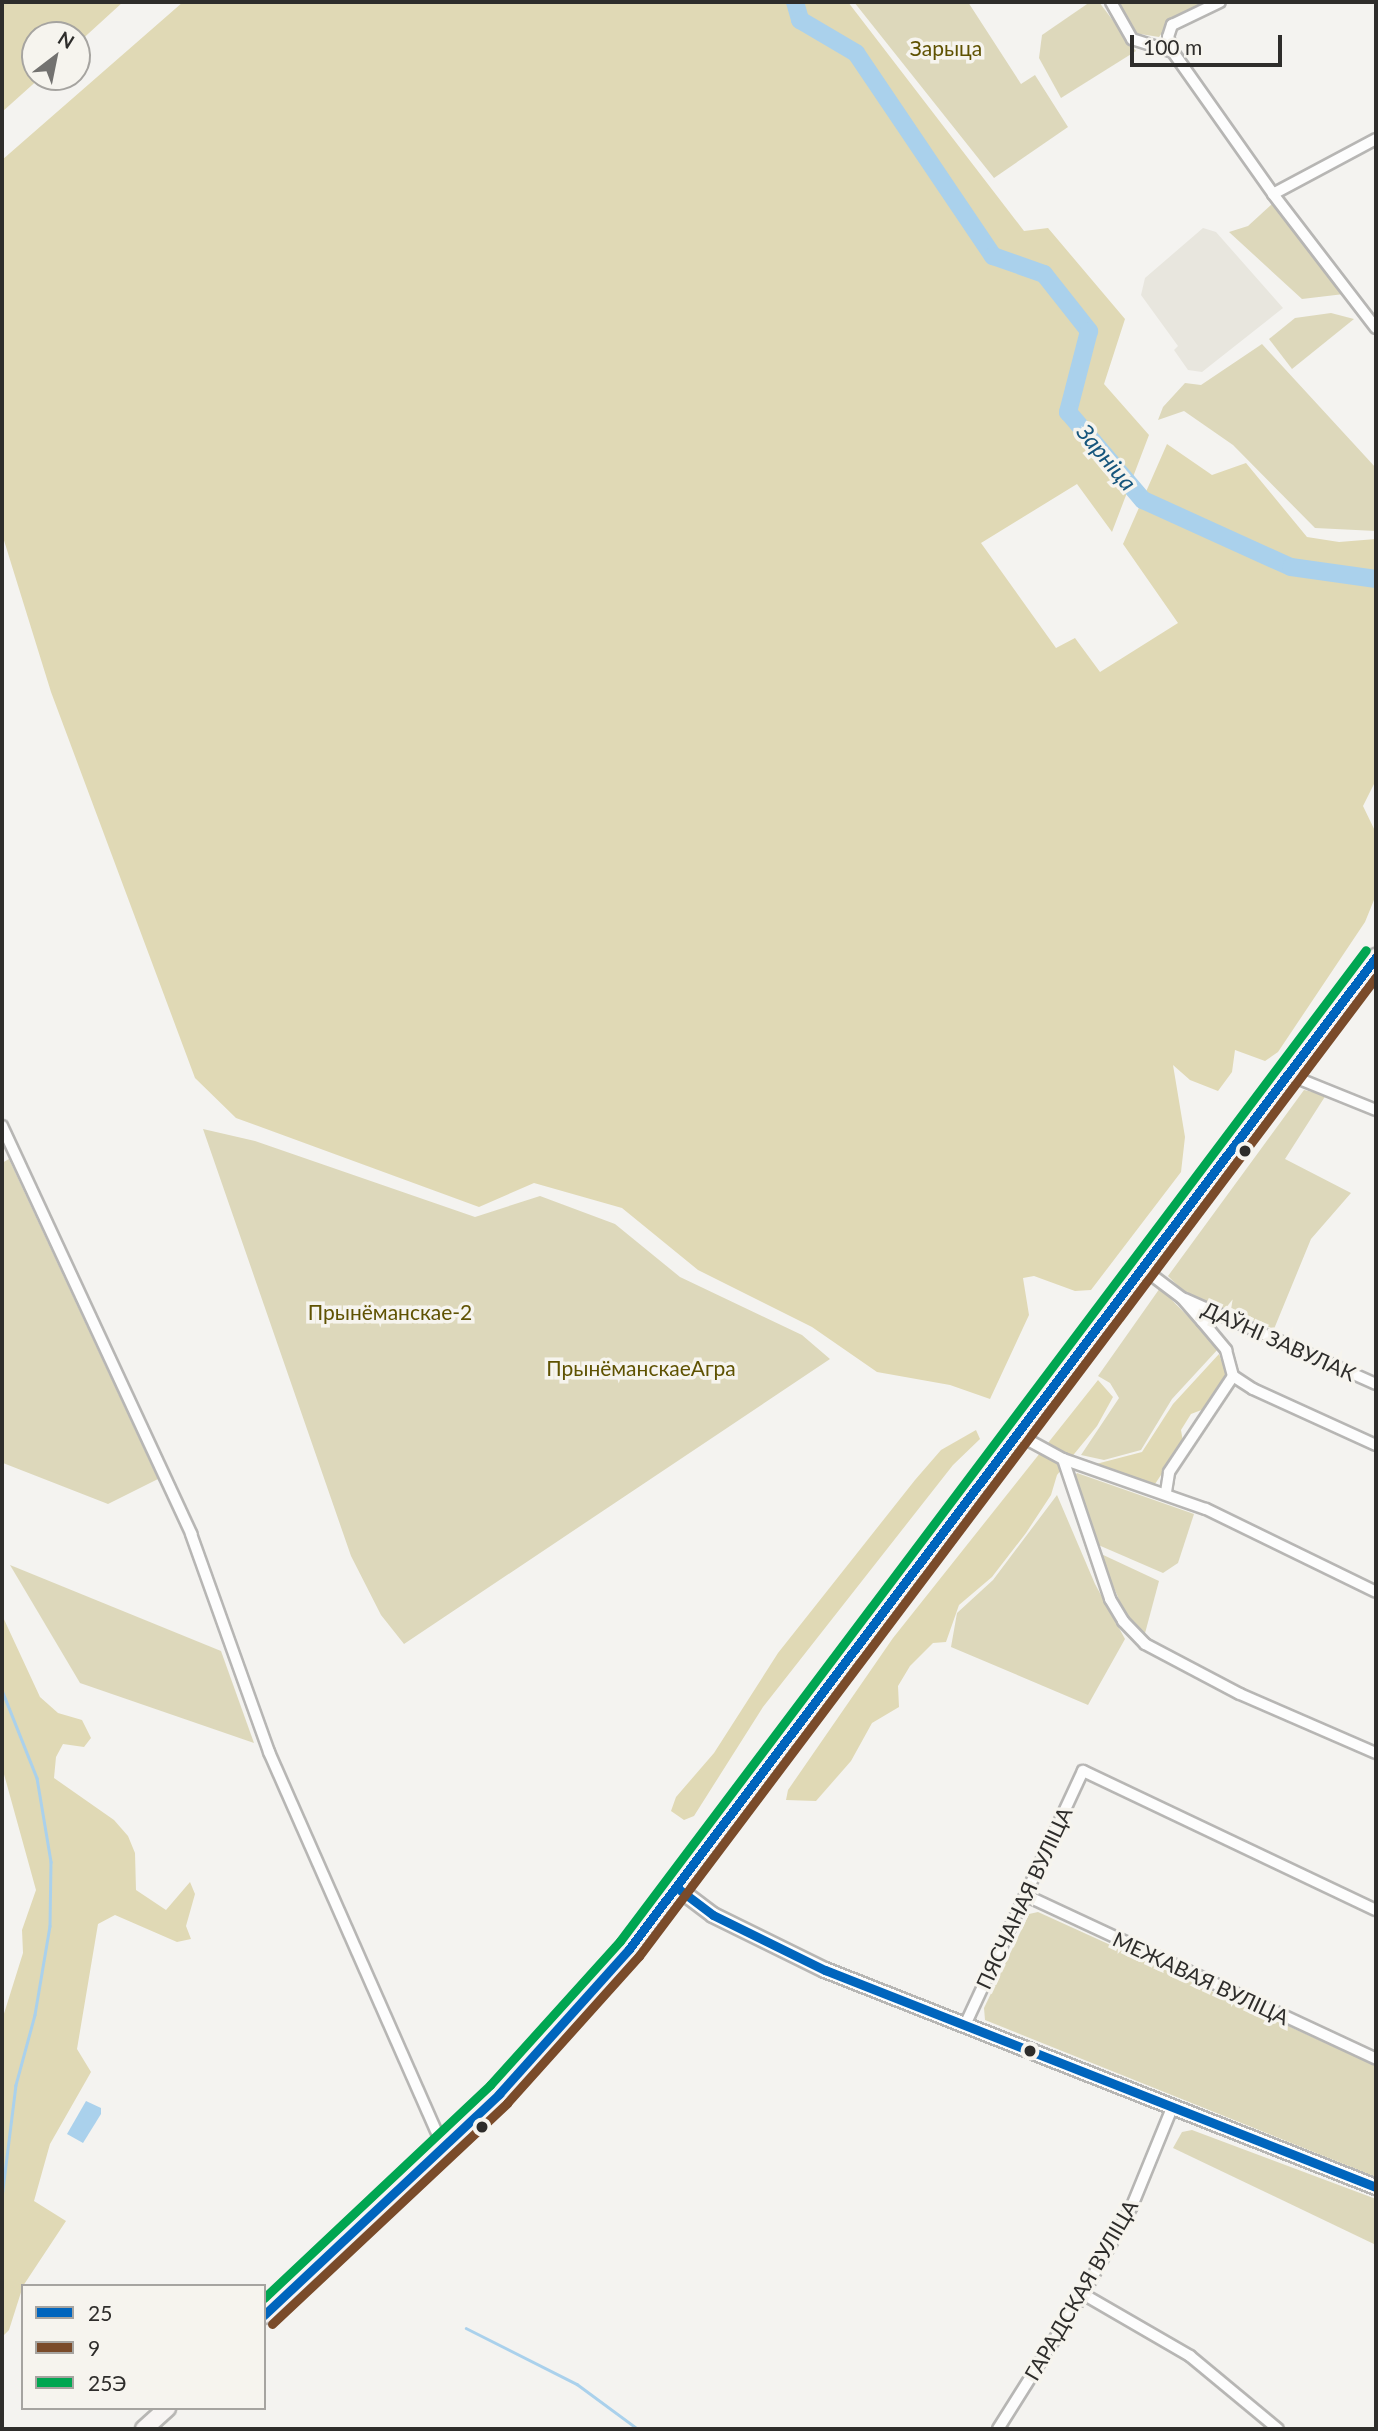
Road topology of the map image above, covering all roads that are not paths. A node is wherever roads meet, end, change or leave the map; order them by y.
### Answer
1 (1111, 2) edge
2 (1220, 2) edge
3 (1173, 52) junction
4 (1376, 139) edge
5 (1273, 194) junction
6 (1376, 328) edge
7 (1376, 957) edge
8 (1287, 1074) junction
9 (1376, 1110) edge
10 (2, 1126) edge
11 (1142, 1267) junction
12 (1182, 1298) junction
13 (1233, 1376) junction
14 (1376, 1384) edge
15 (1017, 1434) junction
16 (1376, 1445) edge
17 (1063, 1459) junction
18 (1166, 1492) junction
19 (1376, 1592) edge
20 (1376, 1753) edge
21 (676, 1886) junction
22 (1027, 1896) junction
23 (1376, 1910) edge
24 (965, 2025) junction
25 (1376, 2059) edge
26 (1172, 2108) junction
27 (443, 2146) junction
28 (1376, 2188) edge
29 (1083, 2294) junction
30 (266, 2313) edge
31 (165, 2410) edge
32 (150, 2428) edge
33 (998, 2429) edge
34 (1279, 2429) edge

1 - 3 street
2 - 3 street
3 - 5 street
4 - 5 street
5 - 6 street
7 - 8 main road
8 - 9 street
8 - 11 main road
10 - 27 street
11 - 12 street
11 - 15 main road
12 - 13 street
12 - 14 street, ДАЎНІ ЗАВУЛАК
13 - 16 street
13 - 18 street
15 - 17 street
15 - 21 main road
17 - 18 street
17 - 20 street
18 - 19 street
21 - 24 street
21 - 27 main road
22 - 23 street, ПЯСЧАНАЯ ВУЛІЦА
22 - 24 street, ПЯСЧАНАЯ ВУЛІЦА
22 - 25 street, МЕЖАВАЯ ВУЛІЦА
24 - 26 street
26 - 28 street
26 - 29 street, ГАРАДСКАЯ ВУЛІЦА
27 - 30 main road
29 - 33 street, ГАРАДСКАЯ ВУЛІЦА
29 - 34 street
31 - 32 main road

